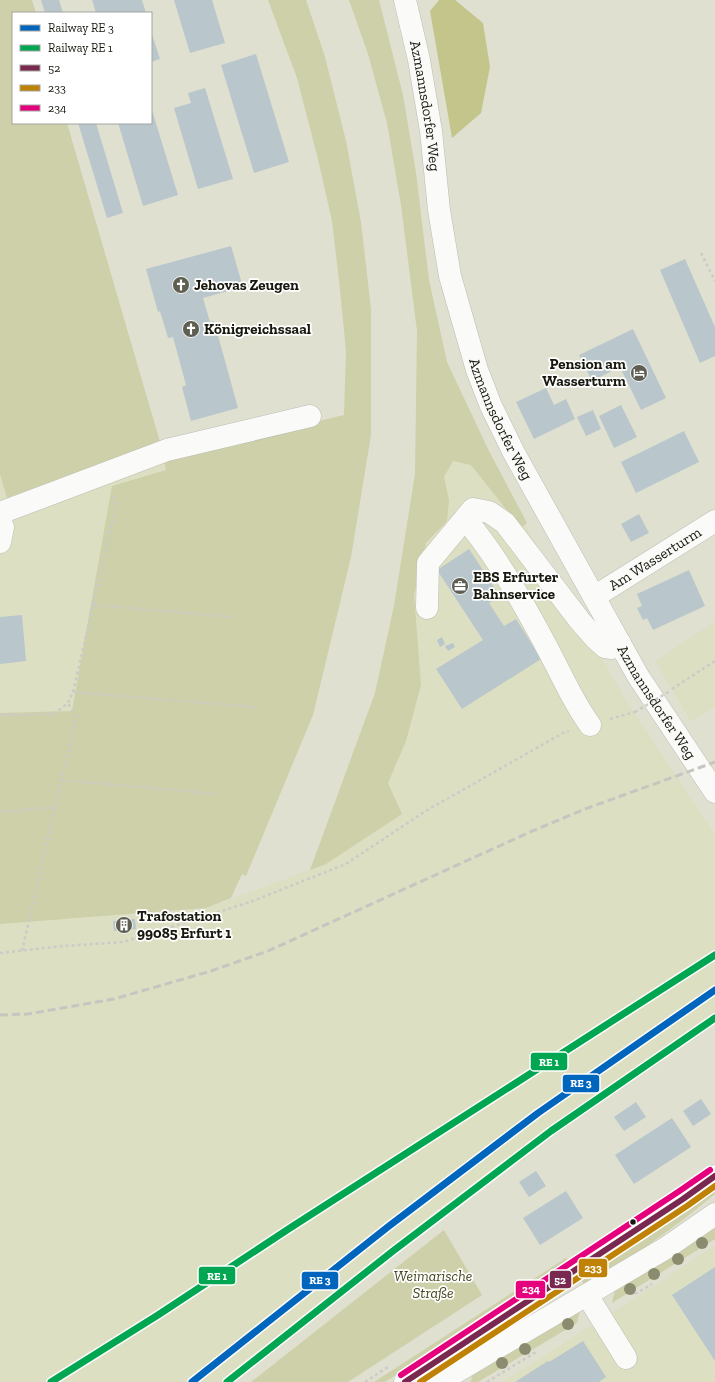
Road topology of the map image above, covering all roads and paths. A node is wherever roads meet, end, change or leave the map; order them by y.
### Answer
1 (405, 0) edge
2 (701, 253) dead end
3 (715, 281) edge
4 (310, 416) dead end
5 (104, 474) junction
6 (0, 513) edge
7 (467, 516) junction
8 (0, 520) edge
9 (715, 521) edge
10 (0, 542) edge
11 (594, 597) junction
12 (93, 605) junction
13 (426, 608) dead end
14 (234, 617) dead end
15 (620, 643) junction
16 (715, 662) edge
17 (73, 692) junction
18 (68, 703) junction
19 (255, 707) dead end
20 (0, 715) edge
21 (590, 725) junction
22 (61, 780) junction
23 (715, 792) edge
24 (218, 794) dead end
25 (55, 807) junction
26 (0, 812) edge
27 (22, 950) junction
28 (0, 953) edge
29 (715, 1176) edge
30 (715, 1214) edge
31 (587, 1295) junction
32 (626, 1358) dead end
33 (444, 1381) edge
34 (405, 1382) edge

1 - 11 street, Azmannsdorfer Weg
2 - 3 path
4 - 5 street
5 - 6 street
5 - 12 path
7 - 13 street
7 - 15 street
7 - 21 street
8 - 10 street
9 - 11 street, Am Wasserturm
11 - 15 street, Azmannsdorfer Weg
12 - 14 path
12 - 17 path
15 - 23 street, Azmannsdorfer Weg
16 - 21 path, bridge
17 - 18 path
17 - 19 path
18 - 20 path
18 - 22 path
21 - 27 path
22 - 24 path
22 - 25 path
25 - 26 path
25 - 27 path
27 - 28 path
29 - 34 street
30 - 31 street
31 - 32 street
31 - 33 street

